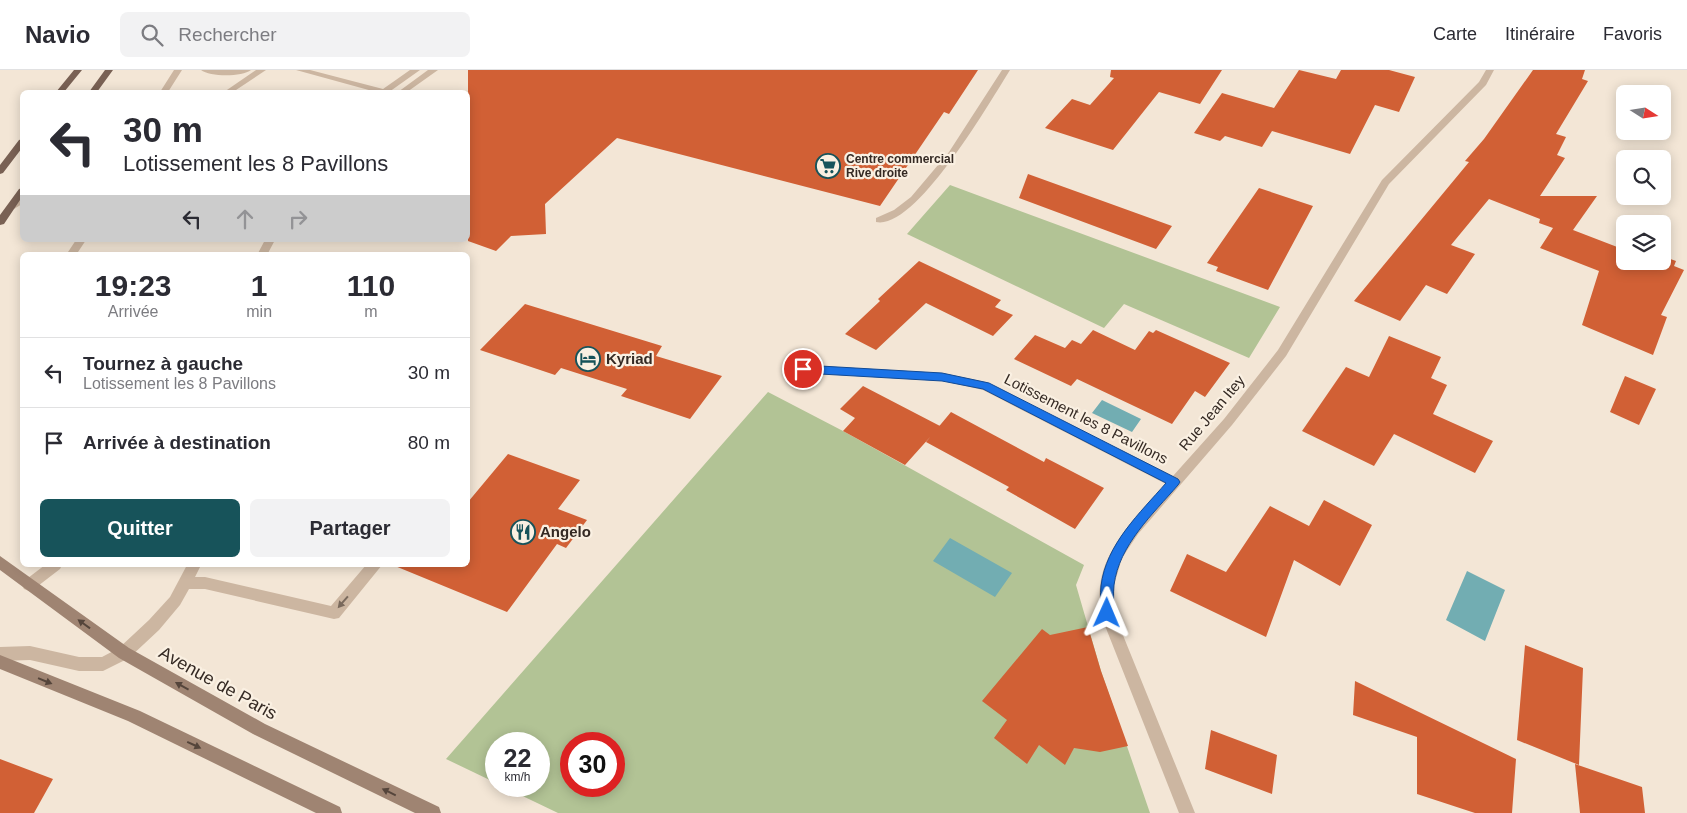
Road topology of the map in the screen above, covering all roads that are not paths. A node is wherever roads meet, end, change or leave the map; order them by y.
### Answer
1 (78, 70) edge
2 (109, 70) edge
3 (178, 70) edge
4 (204, 70) edge
5 (247, 70) edge
6 (262, 70) edge
7 (300, 70) edge
8 (416, 70) edge
9 (434, 70) edge
10 (1006, 70) edge
11 (1490, 70) edge
12 (62, 90) edge
13 (94, 90) edge
14 (165, 90) edge
15 (231, 90) edge
16 (376, 90) edge
17 (387, 90) edge
18 (405, 90) edge
19 (20, 145) edge
20 (0, 171) edge
21 (20, 194) edge
22 (20, 201) edge
23 (11, 207) junction
24 (880, 220) dead end
25 (0, 222) edge
26 (803, 369) dead end
27 (1174, 482) junction
28 (0, 562) edge
29 (52, 567) edge
30 (193, 567) edge
31 (373, 567) edge
32 (186, 582) junction
33 (29, 585) junction
34 (124, 653) junction
35 (0, 654) edge
36 (0, 662) edge
37 (426, 812) edge
38 (334, 813) edge
39 (1187, 813) edge

1 - 12 main road
2 - 13 main road
3 - 14 street
4 - 5 street
6 - 15 street
7 - 16 street
8 - 17 street
9 - 18 street
10 - 24 street
11 - 27 street, Rue Jean Itey
19 - 20 main road
21 - 23 main road
22 - 23 street
23 - 25 main road
26 - 27 street, Lotissement les 8 Pavillons
27 - 39 street, Rue Jean Itey
28 - 33 main road, Avenue de Paris
29 - 33 street
30 - 32 street
31 -> 32 street
32 - 34 street
34 -> 33 main road, Avenue de Paris
34 - 35 street
37 -> 34 main road, Avenue de Paris
36 -> 38 main road

